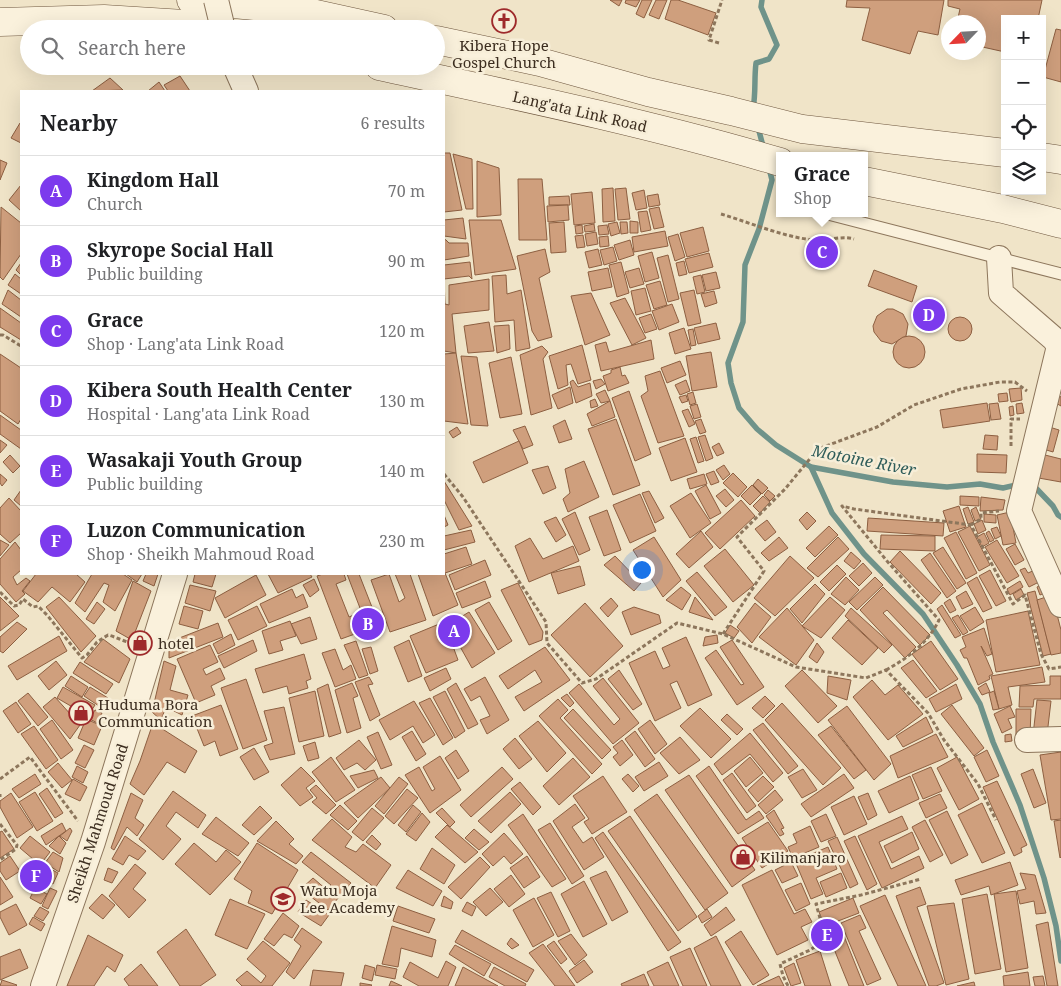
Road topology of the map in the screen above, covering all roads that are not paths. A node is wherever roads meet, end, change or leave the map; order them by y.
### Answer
1 (191, 0) edge
2 (216, 0) edge
3 (69, 20) edge
4 (120, 20) edge
5 (221, 20) edge
6 (343, 20) edge
7 (20, 21) edge
8 (0, 22) edge
9 (445, 42) edge
10 (420, 75) edge
11 (1001, 152) edge
12 (1046, 158) edge
13 (1061, 160) edge
14 (776, 161) edge
15 (868, 182) edge
16 (840, 217) edge
17 (1061, 224) edge
18 (999, 258) junction
19 (1061, 274) edge
20 (175, 575) edge
21 (1061, 605) edge
22 (1061, 739) edge
23 (1027, 740) dead end
24 (43, 986) edge

1 - 6 main road
2 - 5 street, bridge
3 - 4 main road
7 - 8 main road
9 - 11 main road
10 - 14 main road, Lang'ata Link Road
12 - 13 main road
15 - 17 main road
16 - 18 lane
18 - 19 lane
18 - 21 street
20 - 24 street, Sheikh Mahmoud Road
22 - 23 street

